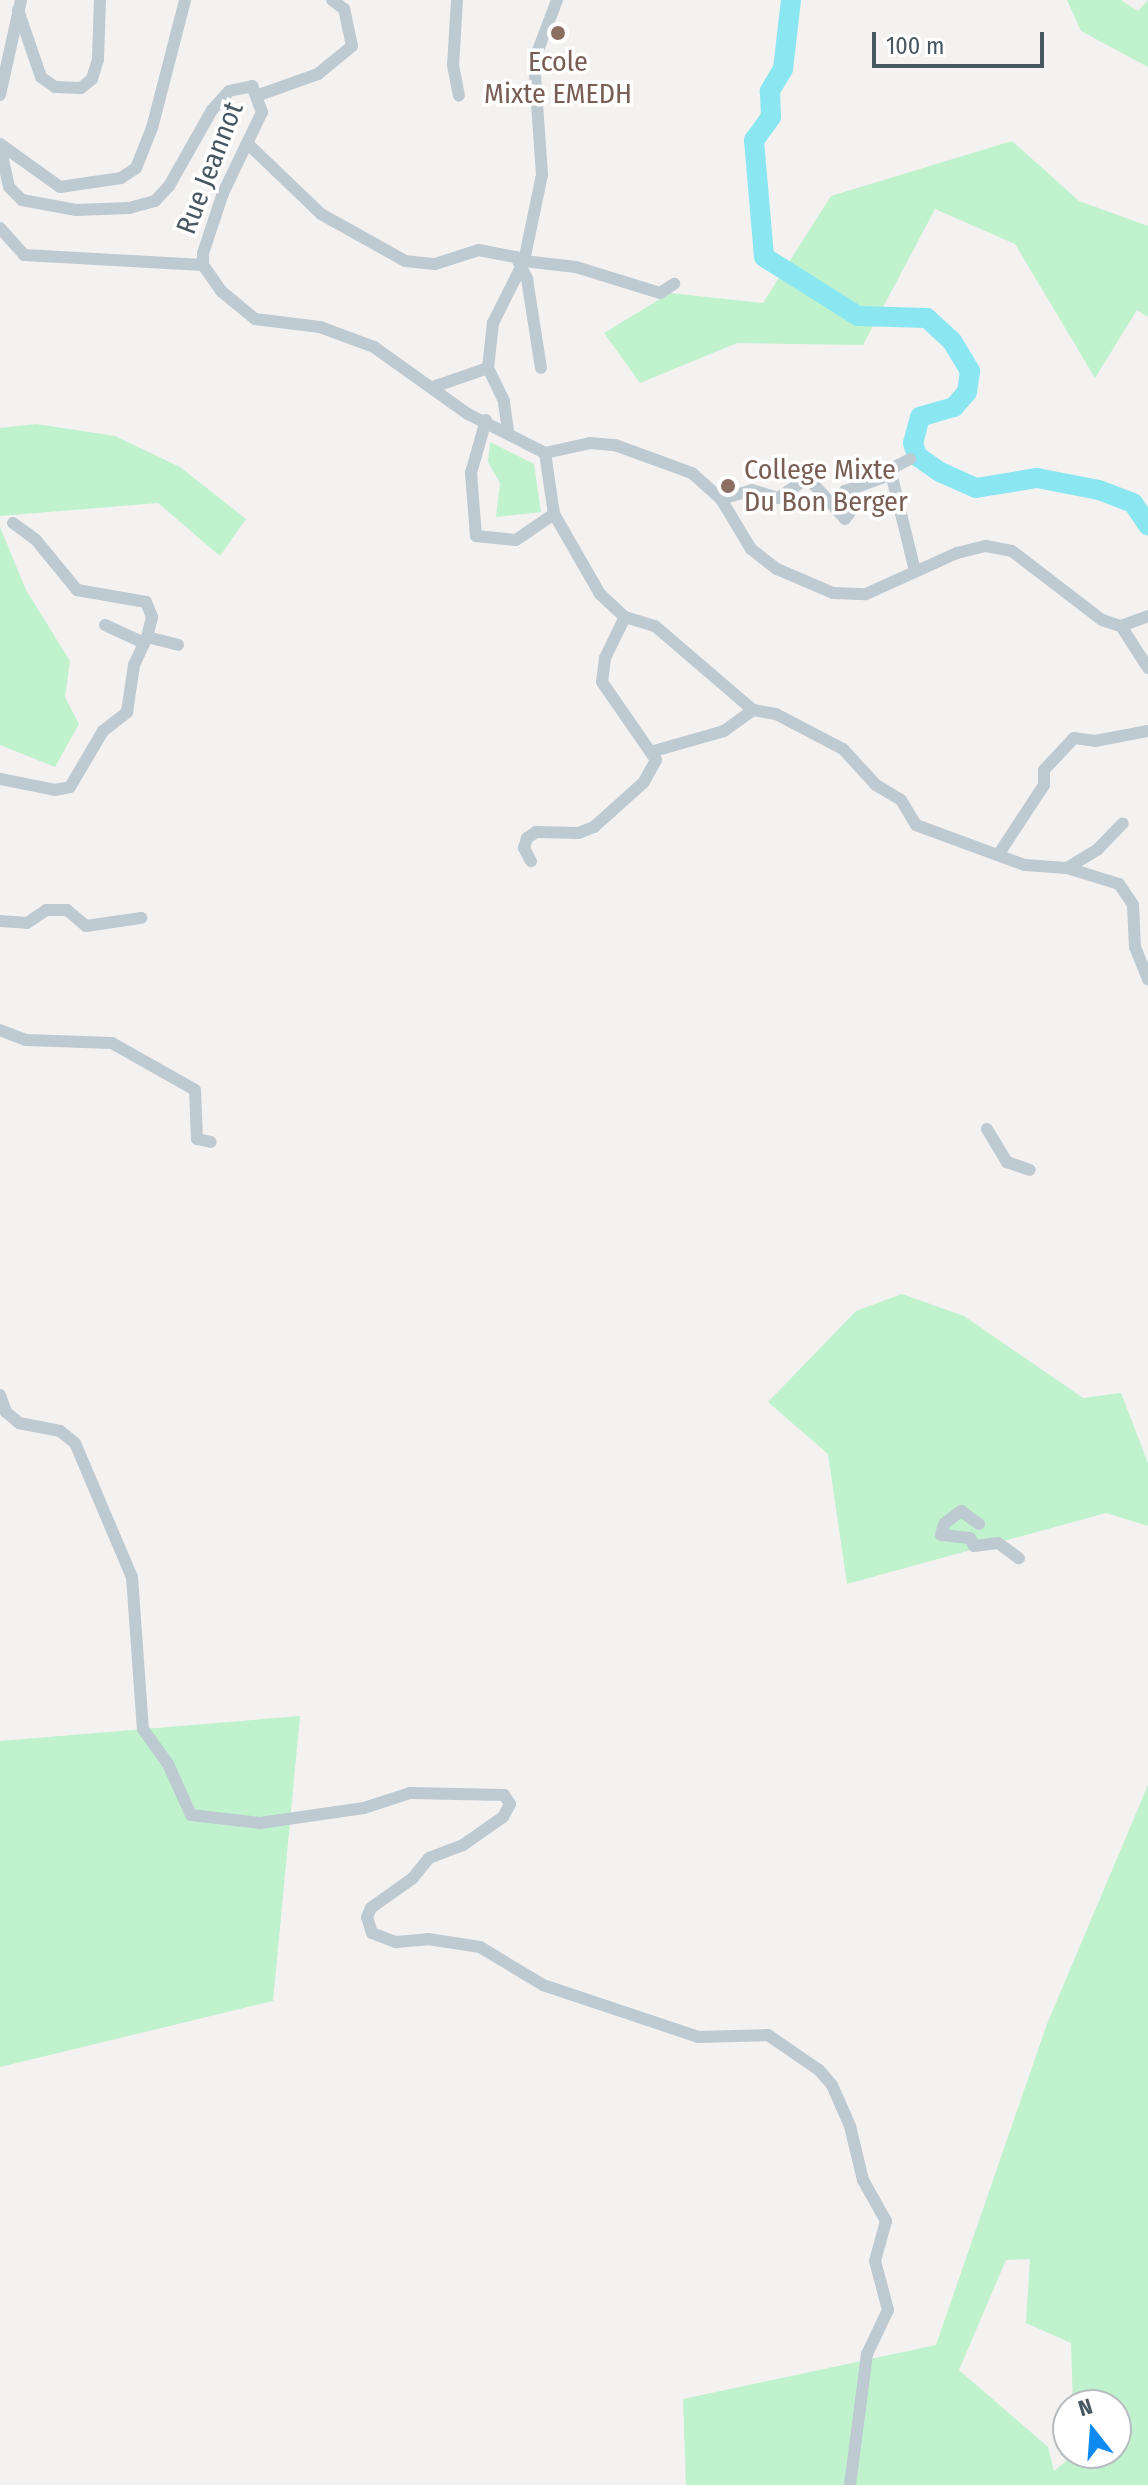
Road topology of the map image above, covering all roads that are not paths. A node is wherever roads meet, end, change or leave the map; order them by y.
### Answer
1 (100, 0) edge
2 (187, 0) edge
3 (332, 0) edge
4 (457, 0) edge
5 (557, 0) edge
6 (19, 5) edge
7 (0, 95) edge
8 (259, 95) junction
9 (459, 95) dead end
10 (247, 143) junction
11 (0, 145) edge
12 (2, 168) edge
13 (0, 228) edge
14 (523, 263) junction
15 (203, 265) junction
16 (674, 284) dead end
17 (488, 368) junction
18 (541, 368) dead end
19 (436, 386) junction
20 (486, 420) junction
21 (508, 431) junction
22 (545, 453) junction
23 (910, 459) dead end
24 (890, 475) junction
25 (721, 499) junction
26 (554, 514) junction
27 (13, 523) dead end
28 (915, 571) junction
29 (1148, 616) edge
30 (625, 617) junction
31 (105, 625) dead end
32 (1121, 626) junction
33 (145, 640) junction
34 (178, 645) dead end
35 (1148, 668) edge
36 (753, 710) junction
37 (1148, 731) edge
38 (654, 751) junction
39 (0, 779) edge
40 (1123, 823) dead end
41 (1000, 852) junction
42 (531, 861) dead end
43 (1067, 868) junction
44 (141, 918) dead end
45 (0, 921) edge
46 (1148, 980) edge
47 (0, 1030) edge
48 (987, 1129) dead end
49 (211, 1142) dead end
50 (1030, 1170) dead end
51 (0, 1395) edge
52 (979, 1524) dead end
53 (1019, 1558) dead end
54 (850, 2485) edge

1 - 6 street
2 - 11 street
3 - 8 street
4 - 9 street
5 - 14 street
6 - 7 street
8 - 10 street, Rue Jeannot
8 - 12 street, Rue Jeannot
10 - 14 street
10 - 15 street, Rue Jeannot
11 - 12 street, Rue Jeannot
13 - 15 street
14 - 16 street
14 - 17 street
14 - 18 street
15 - 19 street, Rue Jeannot
17 - 19 street
17 - 21 street
19 - 20 street, Rue Jeannot
20 - 21 street, Rue Jeannot
20 - 26 street
21 - 22 street, Rue Jeannot
22 - 25 street
22 - 26 street
23 - 24 street
24 - 25 street
24 - 28 street
25 - 28 street
26 - 30 street
27 - 33 street
28 - 32 street
29 - 32 street
30 - 36 street
30 - 38 street
31 - 33 street
32 - 35 street
33 - 34 street
33 - 39 street
36 - 38 street
36 - 41 street
37 - 41 street
38 - 42 street
40 - 43 street
41 - 43 street
43 - 46 street
44 - 45 street
47 - 49 street
48 - 50 street
51 - 54 street
52 - 53 street

